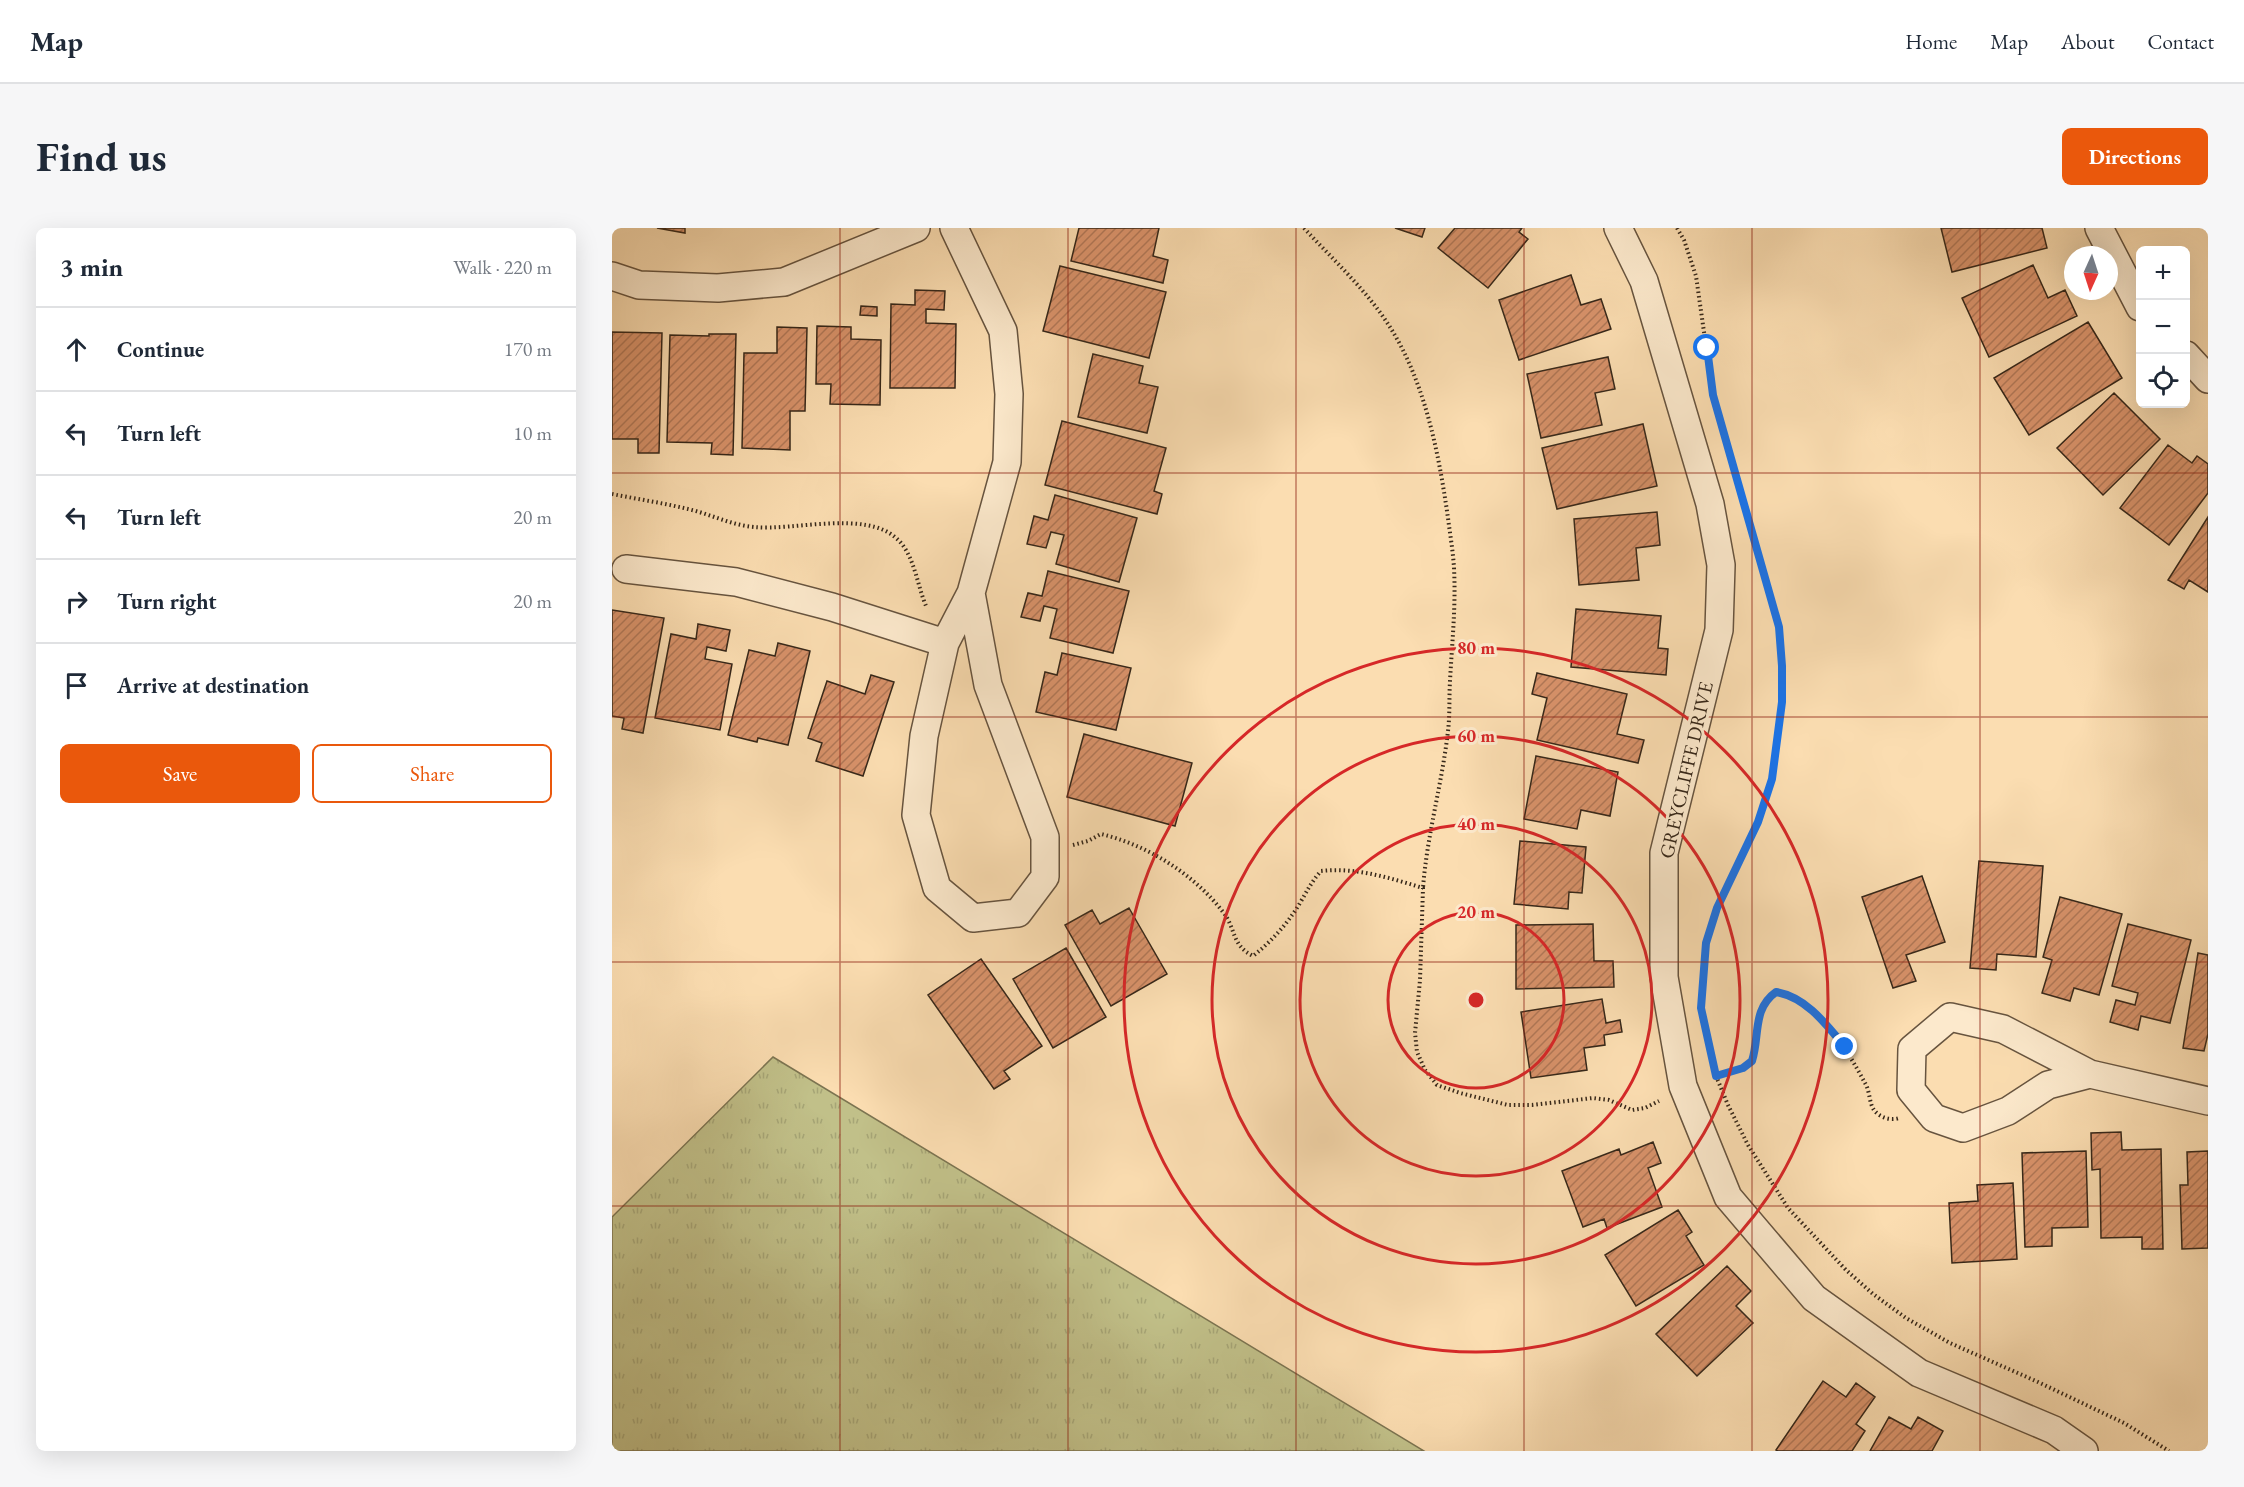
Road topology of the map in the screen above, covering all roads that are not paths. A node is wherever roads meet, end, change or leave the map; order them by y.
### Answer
1 (916, 228) edge
2 (954, 228) edge
3 (1618, 228) edge
4 (2099, 228) edge
5 (612, 276) edge
6 (2136, 300) edge
7 (2190, 359) edge
8 (2208, 379) edge
9 (626, 569) dead end
10 (971, 593) junction
11 (945, 643) junction
12 (2090, 1074) junction
13 (2208, 1101) edge
14 (2085, 1451) edge

1 - 5 street
2 - 10 street
3 - 14 street, GREYCLIFFE DRIVE
4 - 6 street
7 - 8 street
9 - 11 street
10 - 11 street
10 - 11 street
12 - 12 street
12 - 13 street

